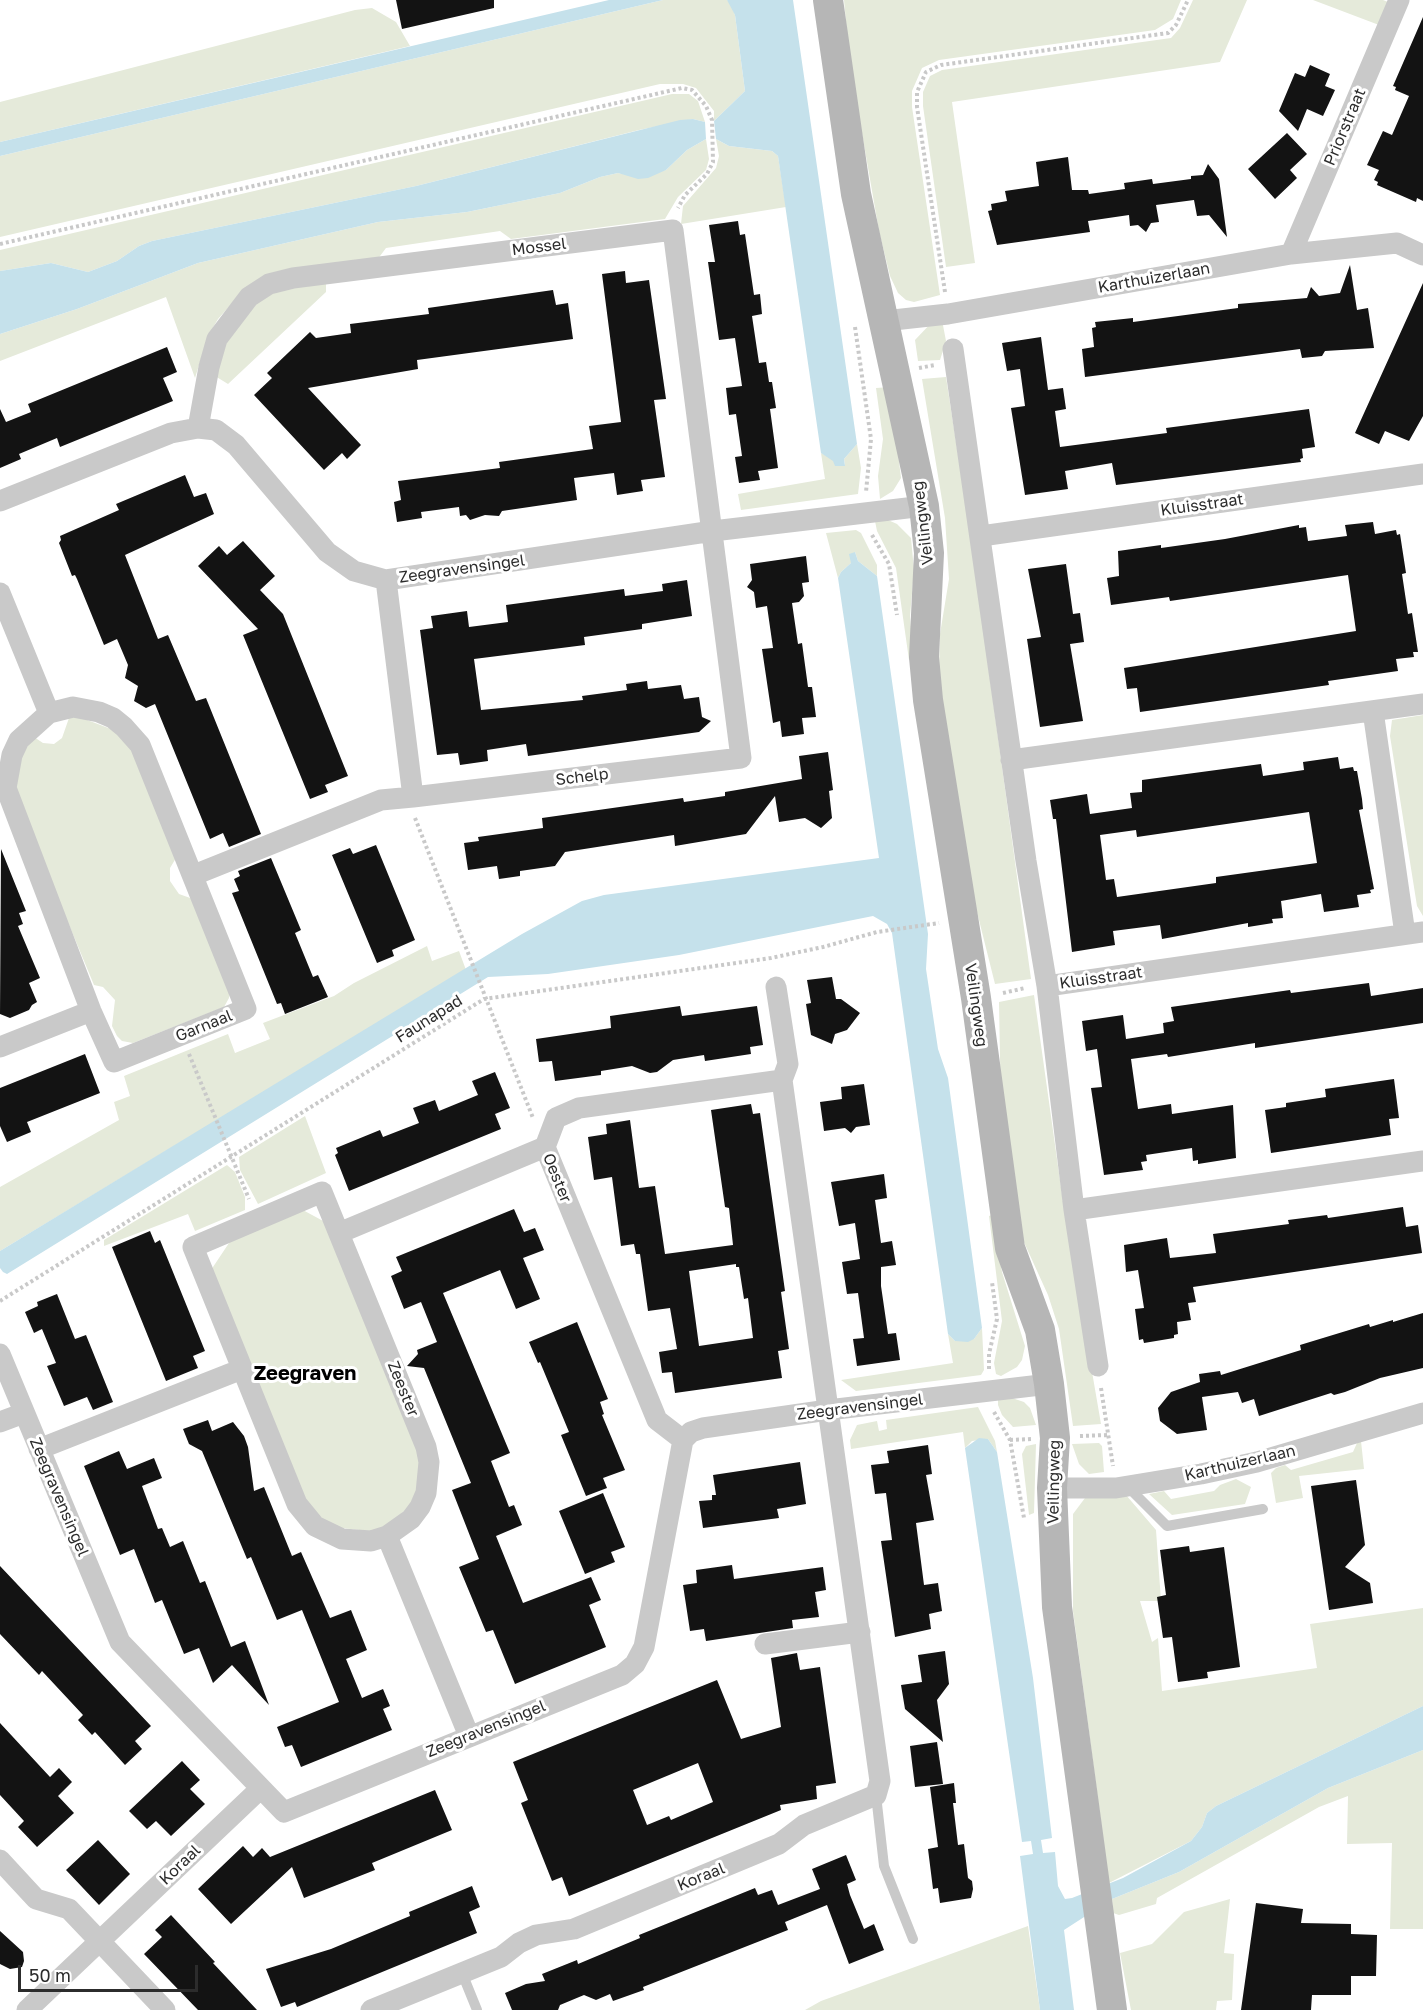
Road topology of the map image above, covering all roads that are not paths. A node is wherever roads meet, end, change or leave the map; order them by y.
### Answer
1 (828, 0) edge
2 (1399, 0) edge
3 (1291, 254) junction
4 (1423, 255) edge
5 (884, 321) junction
6 (953, 349) dead end
7 (198, 428) junction
8 (1423, 474) edge
9 (0, 501) edge
10 (924, 506) junction
11 (713, 531) junction
12 (981, 537) junction
13 (386, 580) junction
14 (0, 593) edge
15 (1423, 704) edge
16 (1373, 711) junction
17 (49, 714) junction
18 (1011, 760) junction
19 (413, 797) junction
20 (194, 875) junction
21 (1414, 933) edge
22 (1047, 986) junction
23 (776, 987) dead end
24 (91, 1011) junction
25 (0, 1047) edge
26 (782, 1080) junction
27 (545, 1147) junction
28 (1423, 1161) edge
29 (1074, 1210) junction
30 (339, 1233) junction
31 (0, 1354) edge
32 (1098, 1366) road end
33 (242, 1369) junction
34 (1049, 1384) junction
35 (828, 1410) junction
36 (24, 1413) junction
37 (1423, 1413) edge
38 (0, 1422) edge
39 (683, 1440) junction
40 (39, 1449) junction
41 (1122, 1487) junction
42 (1052, 1488) junction
43 (1263, 1509) dead end
44 (387, 1536) junction
45 (860, 1632) junction
46 (765, 1644) dead end
47 (469, 1736) junction
48 (260, 1789) junction
49 (876, 1795) junction
50 (0, 1860) edge
51 (913, 1939) dead end
52 (100, 1941) junction
53 (462, 1973) junction
54 (27, 2010) edge
55 (165, 2010) edge
56 (371, 2010) edge
57 (477, 2010) edge
58 (1112, 2010) edge

1 - 5 street, Veilingweg
2 - 3 street, Priorstraat
3 - 4 street, Karthuizerlaan
3 - 5 street, Karthuizerlaan
5 - 10 street, Veilingweg
6 - 12 street, Kluisstraat
7 - 9 street, Zeegravensingel
7 - 11 street, Mossel
7 - 13 street, Zeegravensingel
8 - 12 street, Kluisstraat
10 - 11 street, Zeegravensingel
10 - 34 street, Veilingweg
11 - 13 street, Zeegravensingel
11 - 19 street, Schelp
12 - 18 street, Kluisstraat
13 - 19 street
14 - 17 street
15 - 16 street
16 - 18 street
16 - 21 street, Kluisstraat
17 - 20 street, Garnaal
17 - 24 street, Garnaal
18 - 22 street, Kluisstraat
19 - 20 street
20 - 24 street, Garnaal
21 - 22 street, Kluisstraat
22 - 29 street, Kluisstraat
23 - 26 street
24 - 25 street
26 - 27 street, Oester
26 - 35 street
27 - 30 street
27 - 39 street, Oester
28 - 29 street
29 - 32 street, Kluisstraat
30 - 33 street, Zeester
30 - 44 street, Zeester
31 - 36 street, Zeegravensingel
33 - 40 street
33 - 44 street, Zeester
34 - 35 street, Zeegravensingel
34 - 42 street, Veilingweg
35 - 39 street, Zeegravensingel
35 - 45 street
36 - 38 street
36 - 40 street, Zeegravensingel
37 - 41 street, Karthuizerlaan
39 - 47 street, Zeegravensingel
40 - 48 street, Zeegravensingel
41 - 42 street, Karthuizerlaan
41 - 43 lane
42 - 58 street, Veilingweg
44 - 47 street
45 - 46 street
45 - 49 street
47 - 48 street, Zeegravensingel
48 - 52 street, Koraal
49 - 51 lane
49 - 53 street, Koraal
50 - 52 street
52 - 54 street, Koraal
52 - 55 street
53 - 56 street, Koraal
53 - 57 lane

